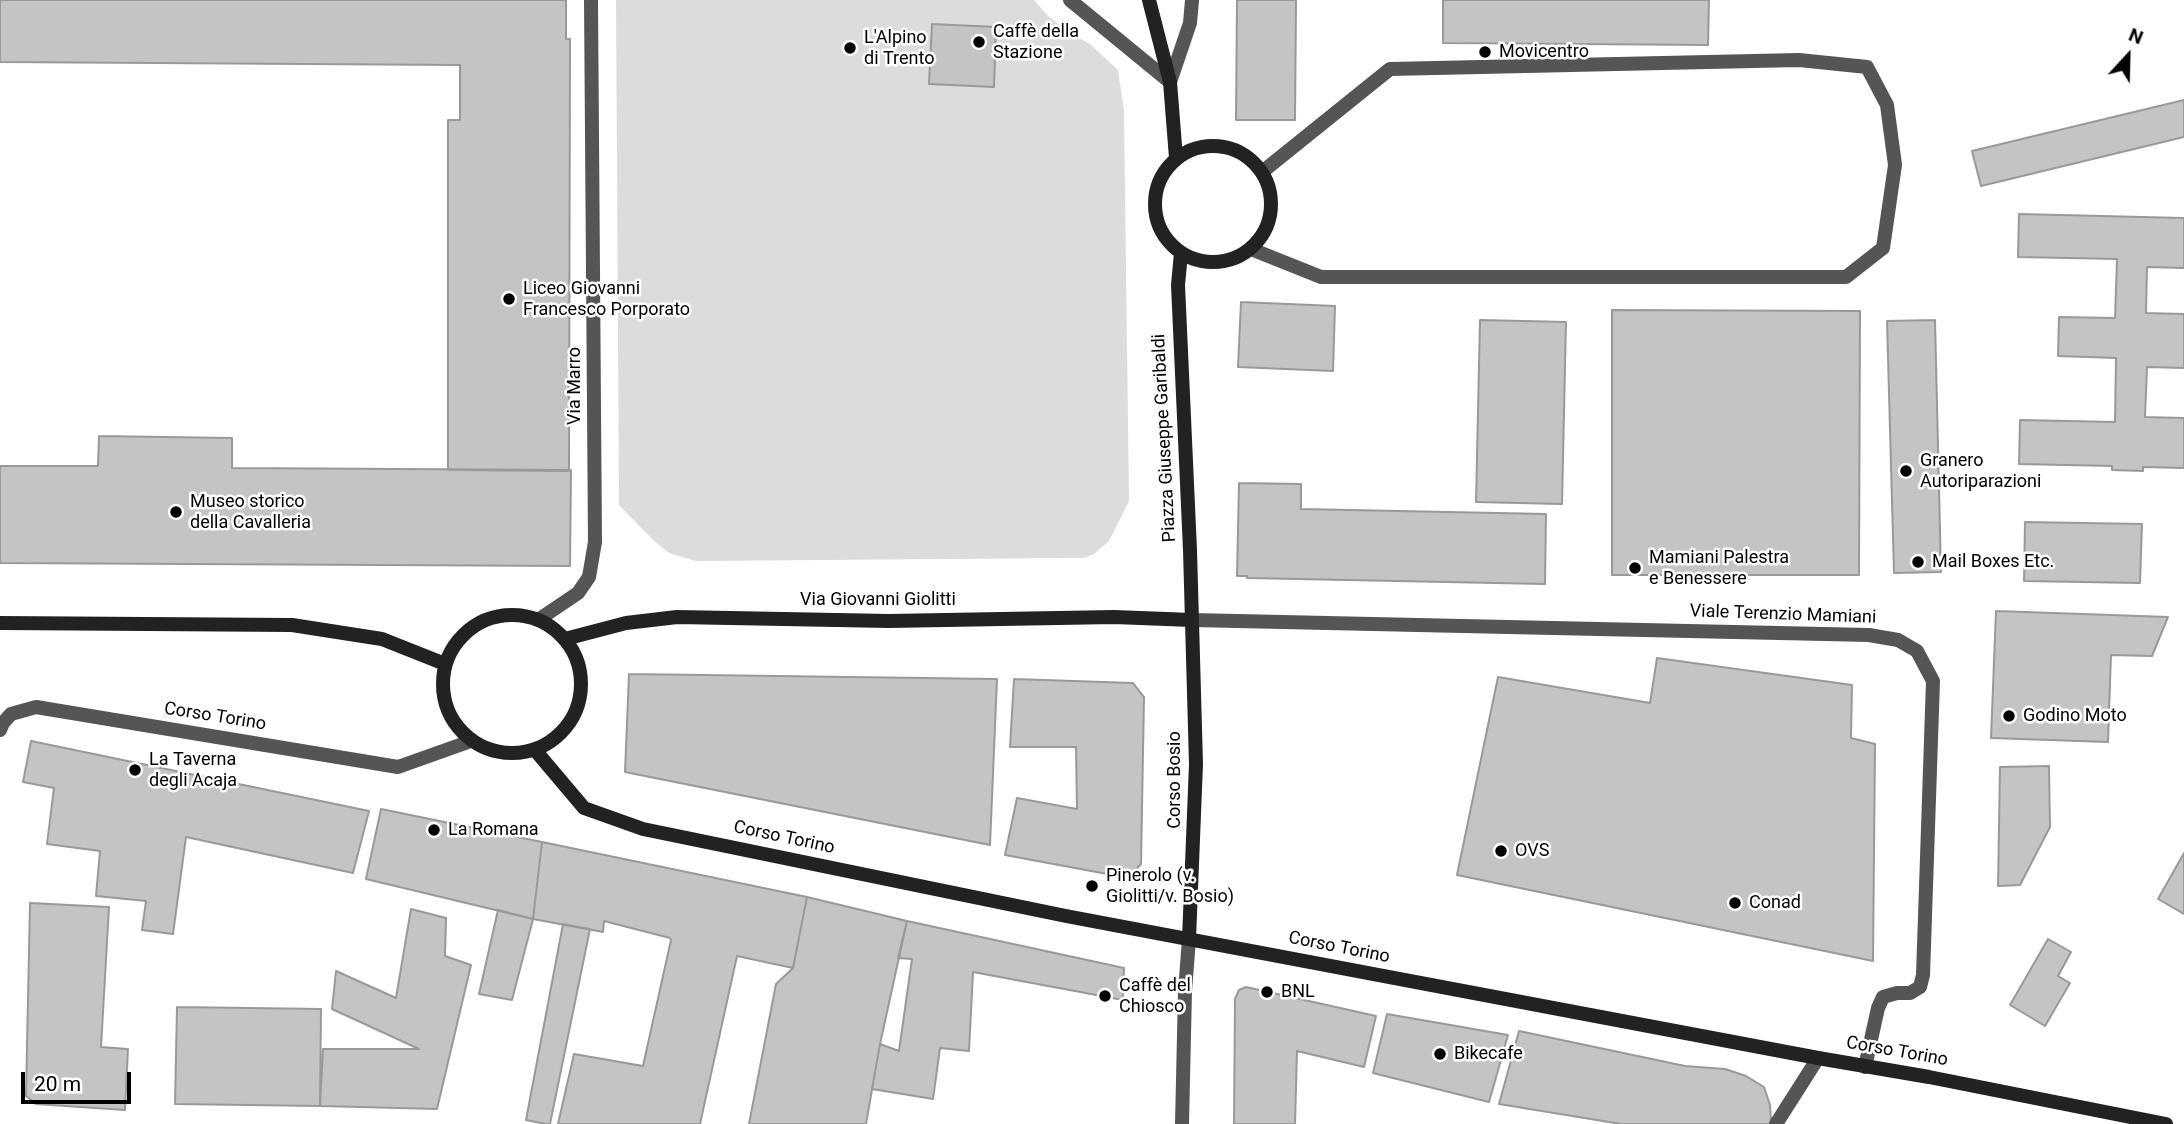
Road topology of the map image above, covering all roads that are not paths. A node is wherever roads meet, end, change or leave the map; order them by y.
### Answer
1 (592, 0) edge
2 (1070, 0) edge
3 (1149, 0) edge
4 (1192, 0) edge
5 (1170, 82) junction
6 (1176, 158) junction
7 (1262, 172) junction
8 (1251, 249) junction
9 (1181, 253) junction
10 (538, 620) junction
11 (1192, 620) junction
12 (0, 623) edge
13 (565, 639) junction
14 (445, 664) junction
15 (0, 730) edge
16 (471, 741) junction
17 (535, 750) junction
18 (1189, 939) junction
19 (1818, 1058) junction
20 (1865, 1067) junction
21 (2142, 1122) edge
22 (1182, 1124) edge
23 (1776, 1124) edge
24 (2166, 1124) edge

1 - 10 street, Via Marro
2 - 5 street
3 - 5 main road
4 - 5 street
5 - 6 main road
6 - 7 main road
6 - 9 main road
7 - 8 main road
7 - 8 street
8 - 9 main road
9 - 11 main road, Piazza Giuseppe Garibaldi
10 - 13 main road
10 - 14 main road
11 - 13 main road, Via Giovanni Giolitti
11 - 18 main road, Corso Bosio
11 - 20 street, Viale Terenzio Mamiani
12 - 14 main road
13 - 17 main road
14 - 16 main road
15 - 16 street, Corso Torino
16 - 17 main road
17 - 18 main road, Corso Torino
18 - 19 main road, Corso Torino
18 - 22 street
19 - 20 main road, Corso Torino
19 - 23 street
20 - 21 main road, Corso Torino
21 - 24 main road, Corso Torino

